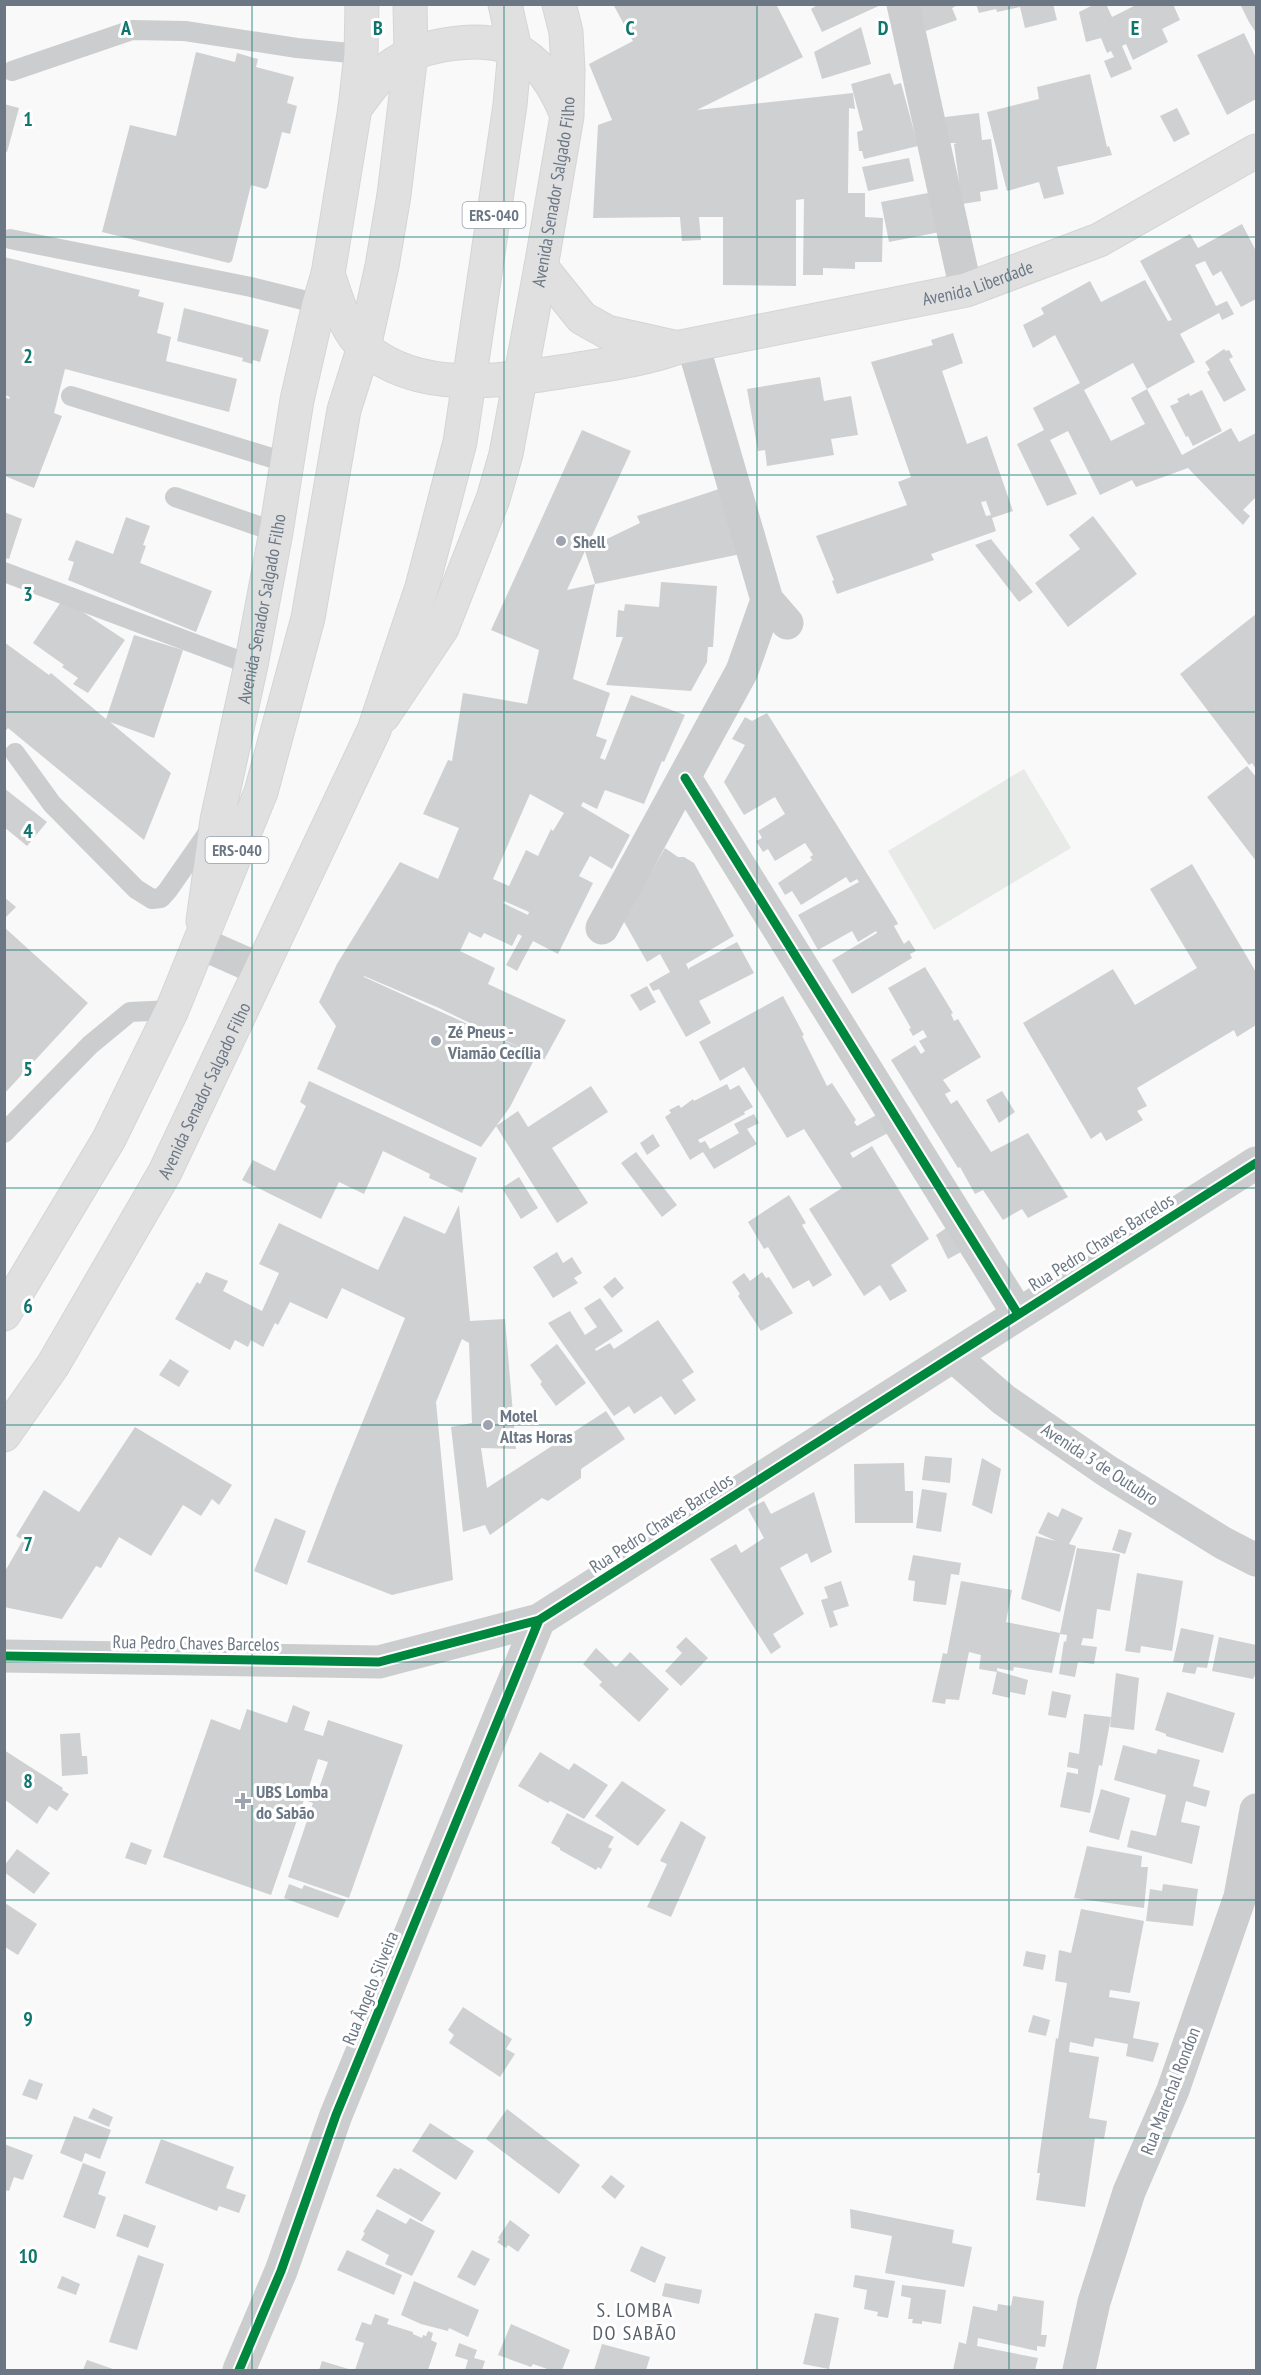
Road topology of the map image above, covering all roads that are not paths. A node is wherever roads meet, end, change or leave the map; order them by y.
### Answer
1 (362, 4) edge
2 (410, 4) edge
3 (505, 4) edge
4 (559, 4) edge
5 (903, 4) edge
6 (515, 49) junction
7 (361, 54) junction
8 (411, 54) junction
9 (12, 71) dead end
10 (355, 108) junction
11 (567, 116) junction
12 (1257, 151) edge
13 (10, 239) dead end
14 (541, 267) junction
15 (324, 289) junction
16 (966, 290) junction
17 (684, 346) junction
18 (364, 347) junction
19 (519, 379) junction
20 (471, 381) junction
21 (71, 396) dead end
22 (288, 463) junction
23 (175, 497) dead end
24 (276, 532) junction
25 (4, 572) edge
26 (251, 664) junction
27 (374, 730) junction
28 (15, 753) dead end
29 (685, 778) junction
30 (217, 820) junction
31 (602, 928) dead end
32 (200, 943) junction
33 (261, 970) junction
34 (172, 1010) junction
35 (4, 1133) edge
36 (1257, 1163) edge
37 (4, 1314) edge
38 (1018, 1314) junction
39 (953, 1356) junction
40 (4, 1435) edge
41 (1257, 1560) edge
42 (539, 1620) junction
43 (4, 1656) edge
44 (1257, 1810) edge
45 (239, 2370) edge
46 (1079, 2370) edge

1 - 7 main road, Avenida Senador Salgado Filho
2 - 8 main road, Avenida Senador Salgado Filho / ERS-040
3 - 6 main road, Avenida Senador Salgado Filho / ERS-040
4 - 11 main road, Avenida Senador Salgado Filho
5 - 16 street
6 - 8 main road
6 - 11 main road
6 - 20 main road, Avenida Senador Salgado Filho / ERS-040
7 - 9 lane
7 - 10 main road, Avenida Senador Salgado Filho
8 - 10 main road
8 - 18 main road, Avenida Senador Salgado Filho / ERS-040
10 - 15 main road, Avenida Senador Salgado Filho
11 - 14 main road, Avenida Senador Salgado Filho
12 - 16 main road, Avenida Liberdade
13 - 15 lane
14 - 17 main road, Avenida Liberdade
14 - 19 main road, Avenida Senador Salgado Filho
15 - 18 main road, Avenida Senador Salgado Filho
15 - 22 main road, Avenida Senador Salgado Filho
16 - 17 main road, Avenida Liberdade
17 - 19 main road, Avenida Liberdade
17 - 29 street
18 - 20 main road, Avenida Senador Salgado Filho
18 - 32 main road, Avenida Senador Salgado Filho / ERS-040
19 - 20 main road, Avenida Senador Salgado Filho
19 - 27 main road, Avenida Senador Salgado Filho
20 - 27 main road, Avenida Senador Salgado Filho / ERS-040
21 - 22 lane
22 - 24 main road, Avenida Senador Salgado Filho
23 - 24 lane
24 - 26 main road, Avenida Senador Salgado Filho
25 - 26 lane
26 - 30 main road, Avenida Senador Salgado Filho
27 - 33 main road, Avenida Senador Salgado Filho / ERS-040
28 - 30 lane
29 - 31 street
29 - 38 street
30 - 32 main road, Avenida Senador Salgado Filho
32 - 33 street
32 - 34 main road, Avenida Senador Salgado Filho / ERS-040
33 - 40 main road, Avenida Senador Salgado Filho / ERS-040
34 - 35 lane
34 - 37 main road, Avenida Senador Salgado Filho / ERS-040
36 - 38 street, Rua Pedro Chaves Barcelos
38 - 39 street, Rua Pedro Chaves Barcelos
39 - 41 street, Avenida 3 de Outubro
39 - 42 street, Rua Pedro Chaves Barcelos
42 - 43 street, Rua Pedro Chaves Barcelos
42 - 45 street, Rua Ângelo Silveira
44 - 46 street, Rua Marechal Rondon

